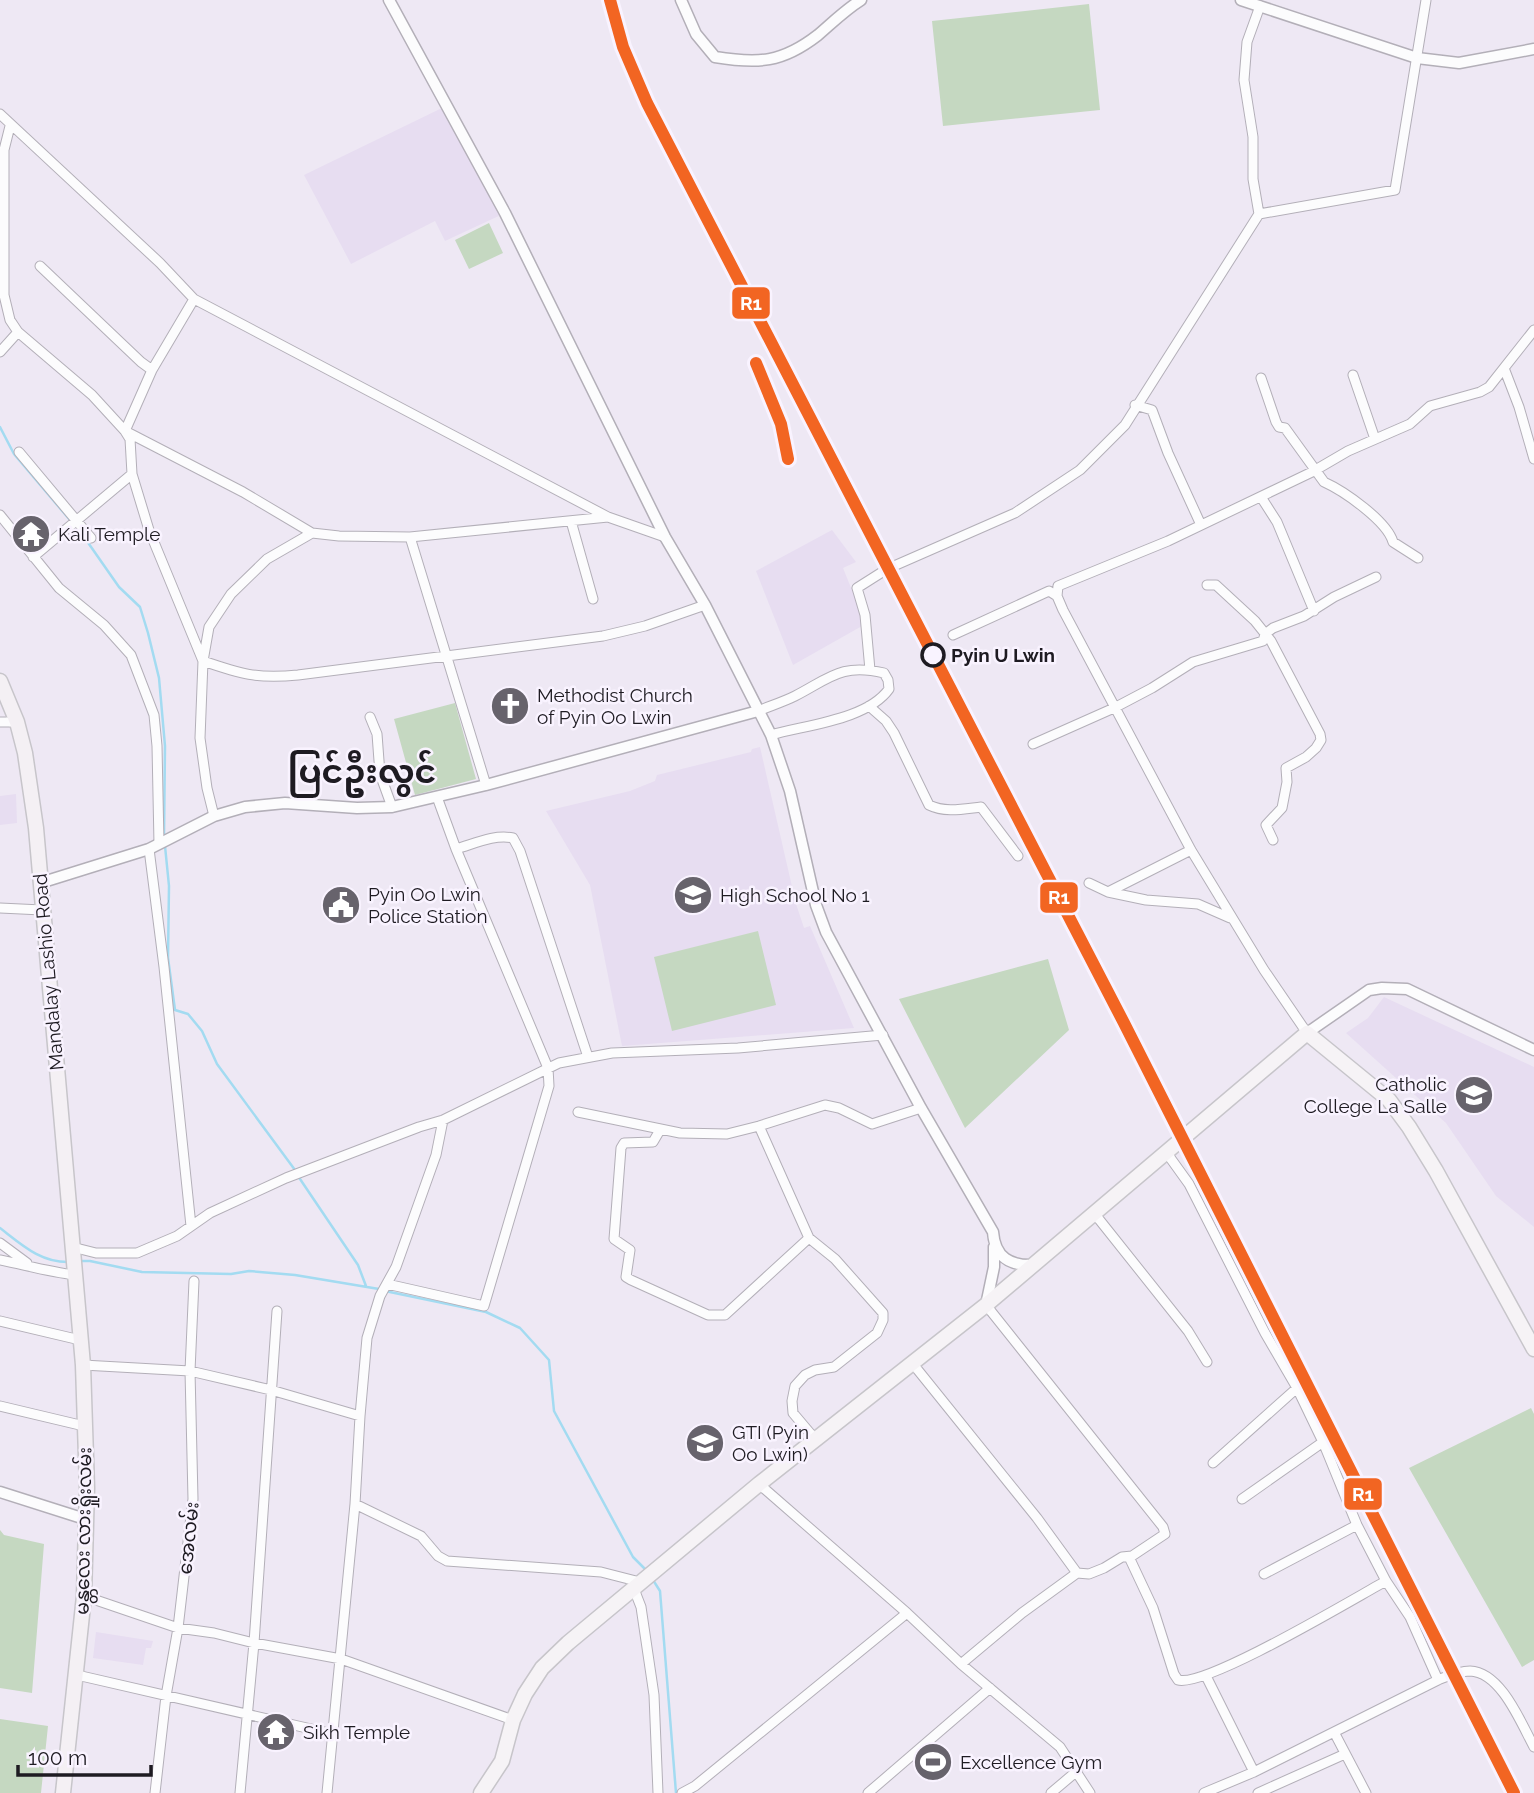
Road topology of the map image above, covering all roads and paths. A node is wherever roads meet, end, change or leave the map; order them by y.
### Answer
1 (389, 0) edge
2 (681, 0) edge
3 (861, 0) edge
4 (1241, 0) edge
5 (1426, 0) edge
6 (849, 3) edge
7 (1260, 6) junction
8 (1534, 49) edge
9 (1417, 58) junction
10 (0, 114) edge
11 (10, 125) junction
12 (1259, 214) junction
13 (40, 266) dead end
14 (2, 296) edge
15 (194, 299) junction
16 (1534, 330) edge
17 (18, 332) junction
18 (0, 352) edge
19 (1503, 369) junction
20 (152, 370) junction
21 (1353, 375) dead end
22 (1261, 378) dead end
23 (1135, 405) junction
24 (125, 430) junction
25 (1375, 439) junction
26 (19, 452) dead end
27 (1534, 459) edge
28 (1315, 470) junction
29 (132, 474) junction
30 (1261, 497) junction
31 (0, 515) edge
32 (608, 517) junction
33 (571, 521) junction
34 (77, 522) junction
35 (1201, 525) junction
36 (312, 533) junction
37 (410, 537) junction
38 (665, 537) junction
39 (91, 538) dead end
40 (33, 557) junction
41 (1418, 558) dead end
42 (1376, 577) dead end
43 (1207, 584) dead end
44 (1057, 596) junction
45 (593, 598) dead end
46 (705, 605) junction
47 (1314, 611) junction
48 (1265, 634) junction
49 (953, 635) dead end
50 (447, 657) junction
51 (203, 661) junction
52 (870, 670) junction
53 (0, 681) edge
54 (869, 706) junction
55 (1114, 708) junction
56 (758, 711) junction
57 (370, 717) dead end
58 (0, 722) edge
59 (17, 722) junction
60 (771, 735) junction
61 (1033, 744) dead end
62 (486, 785) junction
63 (437, 797) junction
64 (392, 807) junction
65 (214, 816) junction
66 (1273, 841) dead end
67 (160, 844) junction
68 (456, 849) junction
69 (1191, 850) junction
70 (1018, 856) dead end
71 (40, 883) junction
72 (1089, 884) dead end
73 (1108, 892) junction
74 (0, 908) edge
75 (42, 910) junction
76 (1231, 919) junction
77 (1307, 1033) junction
78 (883, 1035) junction
79 (1534, 1050) edge
80 (588, 1056) junction
81 (548, 1068) junction
82 (921, 1108) junction
83 (578, 1112) dead end
84 (443, 1120) junction
85 (759, 1126) junction
86 (660, 1130) junction
87 (1167, 1152) junction
88 (1094, 1213) junction
89 (191, 1226) junction
90 (809, 1238) junction
91 (0, 1243) edge
92 (994, 1247) junction
93 (0, 1260) edge
94 (73, 1261) junction
95 (30, 1265) junction
96 (1035, 1265) junction
97 (194, 1280) dead end
98 (387, 1285) junction
99 (986, 1305) junction
100 (277, 1311) dead end
101 (0, 1321) edge
102 (80, 1340) junction
103 (1534, 1349) edge
104 (1207, 1362) dead end
105 (914, 1364) junction
106 (83, 1365) junction
107 (190, 1371) junction
108 (1297, 1388) junction
109 (271, 1390) junction
110 (0, 1406) edge
111 (359, 1416) junction
112 (84, 1426) junction
113 (815, 1439) junction
114 (1323, 1442) junction
115 (1213, 1463) dead end
116 (759, 1484) junction
117 (0, 1492) edge
118 (1242, 1499) dead end
119 (355, 1504) junction
120 (85, 1519) junction
121 (1357, 1525) junction
122 (1129, 1558) junction
123 (1077, 1573) junction
124 (1264, 1574) dead end
125 (644, 1580) junction
126 (1386, 1581) junction
127 (84, 1596) junction
128 (907, 1613) junction
129 (178, 1628) junction
130 (254, 1643) junction
131 (341, 1658) junction
132 (961, 1664) junction
133 (77, 1675) junction
134 (1206, 1676) junction
135 (1438, 1680) junction
136 (990, 1688) junction
137 (166, 1696) junction
138 (247, 1714) junction
139 (513, 1720) junction
140 (1334, 1732) junction
141 (333, 1734) junction
142 (1534, 1747) edge
143 (1345, 1754) junction
144 (1077, 1772) junction
145 (1254, 1772) junction
146 (63, 1793) edge
147 (155, 1793) edge
148 (240, 1793) edge
149 (327, 1793) edge
150 (481, 1793) edge
151 (658, 1793) edge
152 (682, 1793) edge
153 (867, 1793) edge
154 (1051, 1793) edge
155 (1090, 1793) edge
156 (1204, 1793) edge
157 (1258, 1793) edge
158 (1366, 1793) edge

1 - 38 street
2 - 6 street
3 - 6 street
4 - 7 street
5 - 9 street
7 - 9 street
7 - 12 street
8 - 9 street
9 - 12 street
10 - 11 street
11 - 14 street
11 - 15 street
12 - 23 street
13 - 20 street
14 - 17 street
15 - 20 street
15 - 32 street
16 - 19 street
17 - 18 street
17 - 24 street
19 - 25 street
19 - 27 street
20 - 24 street
21 - 25 street
22 - 28 street
23 - 35 street
23 - 52 street
24 - 29 street
24 - 36 street
25 - 28 street
26 - 34 street
28 - 30 street
28 - 41 street
29 - 34 street
29 - 51 street
30 - 35 street
30 - 47 street
31 - 40 street
32 - 33 street
32 - 38 street
33 - 37 street
33 - 45 street
34 - 39 street
34 - 40 street
35 - 44 street
36 - 37 street
36 - 51 street
37 - 50 street
38 - 46 street
40 - 67 street
42 - 47 street
43 - 48 street
44 - 49 street
44 - 55 street
46 - 50 street
46 - 56 street
47 - 48 street
48 - 55 street
48 - 66 street
50 - 51 street
50 - 62 street
51 - 65 street
52 - 54 street
52 - 56 street
53 - 59 highway, Mandalay Lashio Road
54 - 60 street
54 - 70 street
55 - 61 street
55 - 69 street
56 - 60 street
56 - 62 street
57 - 64 street
58 - 59 street
59 - 71 highway, Mandalay Lashio Road
60 - 78 street
62 - 63 street
63 - 64 street
63 - 68 street
64 - 65 street
65 - 67 street
67 - 71 street
67 - 89 street
68 - 80 street
68 - 81 street
69 - 73 street
69 - 76 street
71 - 75 highway, Mandalay Lashio Road
72 - 73 street
73 - 76 street
74 - 75 street
75 - 94 highway, Mandalay Lashio Road
76 - 77 street
77 - 79 street
77 - 87 main road
77 - 103 main road
78 - 80 street
78 - 82 street
80 - 81 street
81 - 84 street
81 - 98 street
82 - 85 street
82 - 92 street
83 - 86 street
84 - 89 street
84 - 98 street
85 - 86 street
85 - 90 street
86 - 90 street
87 - 88 main road
87 - 108 street
88 - 96 main road
88 - 104 street
89 - 94 street
90 - 113 street
91 - 95 street
92 - 96 street
92 - 99 street
93 - 95 street
94 - 95 street
94 - 102 highway, မန္တလေး လားရှိုးလမ်း
96 - 99 main road
97 - 107 street, အေလမ်း
98 - 111 street
99 - 105 main road
99 - 122 street
100 - 109 street
101 - 102 street
102 - 106 highway, မန္တလေး လားရှိုးလမ်း
105 - 113 main road
105 - 123 street
106 - 107 street
106 - 112 highway, မန္တလေး လားရှိုးလမ်း
107 - 109 street
107 - 129 street, အေလမ်း
108 - 114 street
108 - 115 street
109 - 111 street
109 - 130 street
110 - 112 street
111 - 119 street
112 - 120 highway, မန္တလေး လားရှိုးလမ်း
113 - 116 main road
114 - 118 street
114 - 121 street
116 - 125 main road
116 - 128 street
117 - 120 street
119 - 125 street
119 - 131 street
120 - 127 highway, မန္တလေး လားရှိုးလမ်း
121 - 124 street
121 - 126 street
122 - 123 street
122 - 134 street
123 - 132 street
125 - 139 main road
125 - 151 street
126 - 134 street
126 - 135 street
127 - 129 street
127 - 133 highway, မန္တလေး လားရှိုးလမ်း
128 - 132 street
128 - 152 street
129 - 130 street
129 - 137 street, အေလမ်း
130 - 131 street
130 - 138 street
131 - 139 street
131 - 141 street
132 - 136 street
133 - 137 street
133 - 146 highway, မန္တလေး လားရှိုးလမ်း
134 - 145 street
135 - 140 street
135 - 142 street
136 - 144 street
136 - 153 street
137 - 138 street
137 - 147 street, အေလမ်း
138 - 141 street
138 - 148 street
139 - 150 main road
140 - 143 street
140 - 145 street
141 - 149 street
143 - 157 street
143 - 158 street
144 - 154 street
144 - 155 street
145 - 156 street

